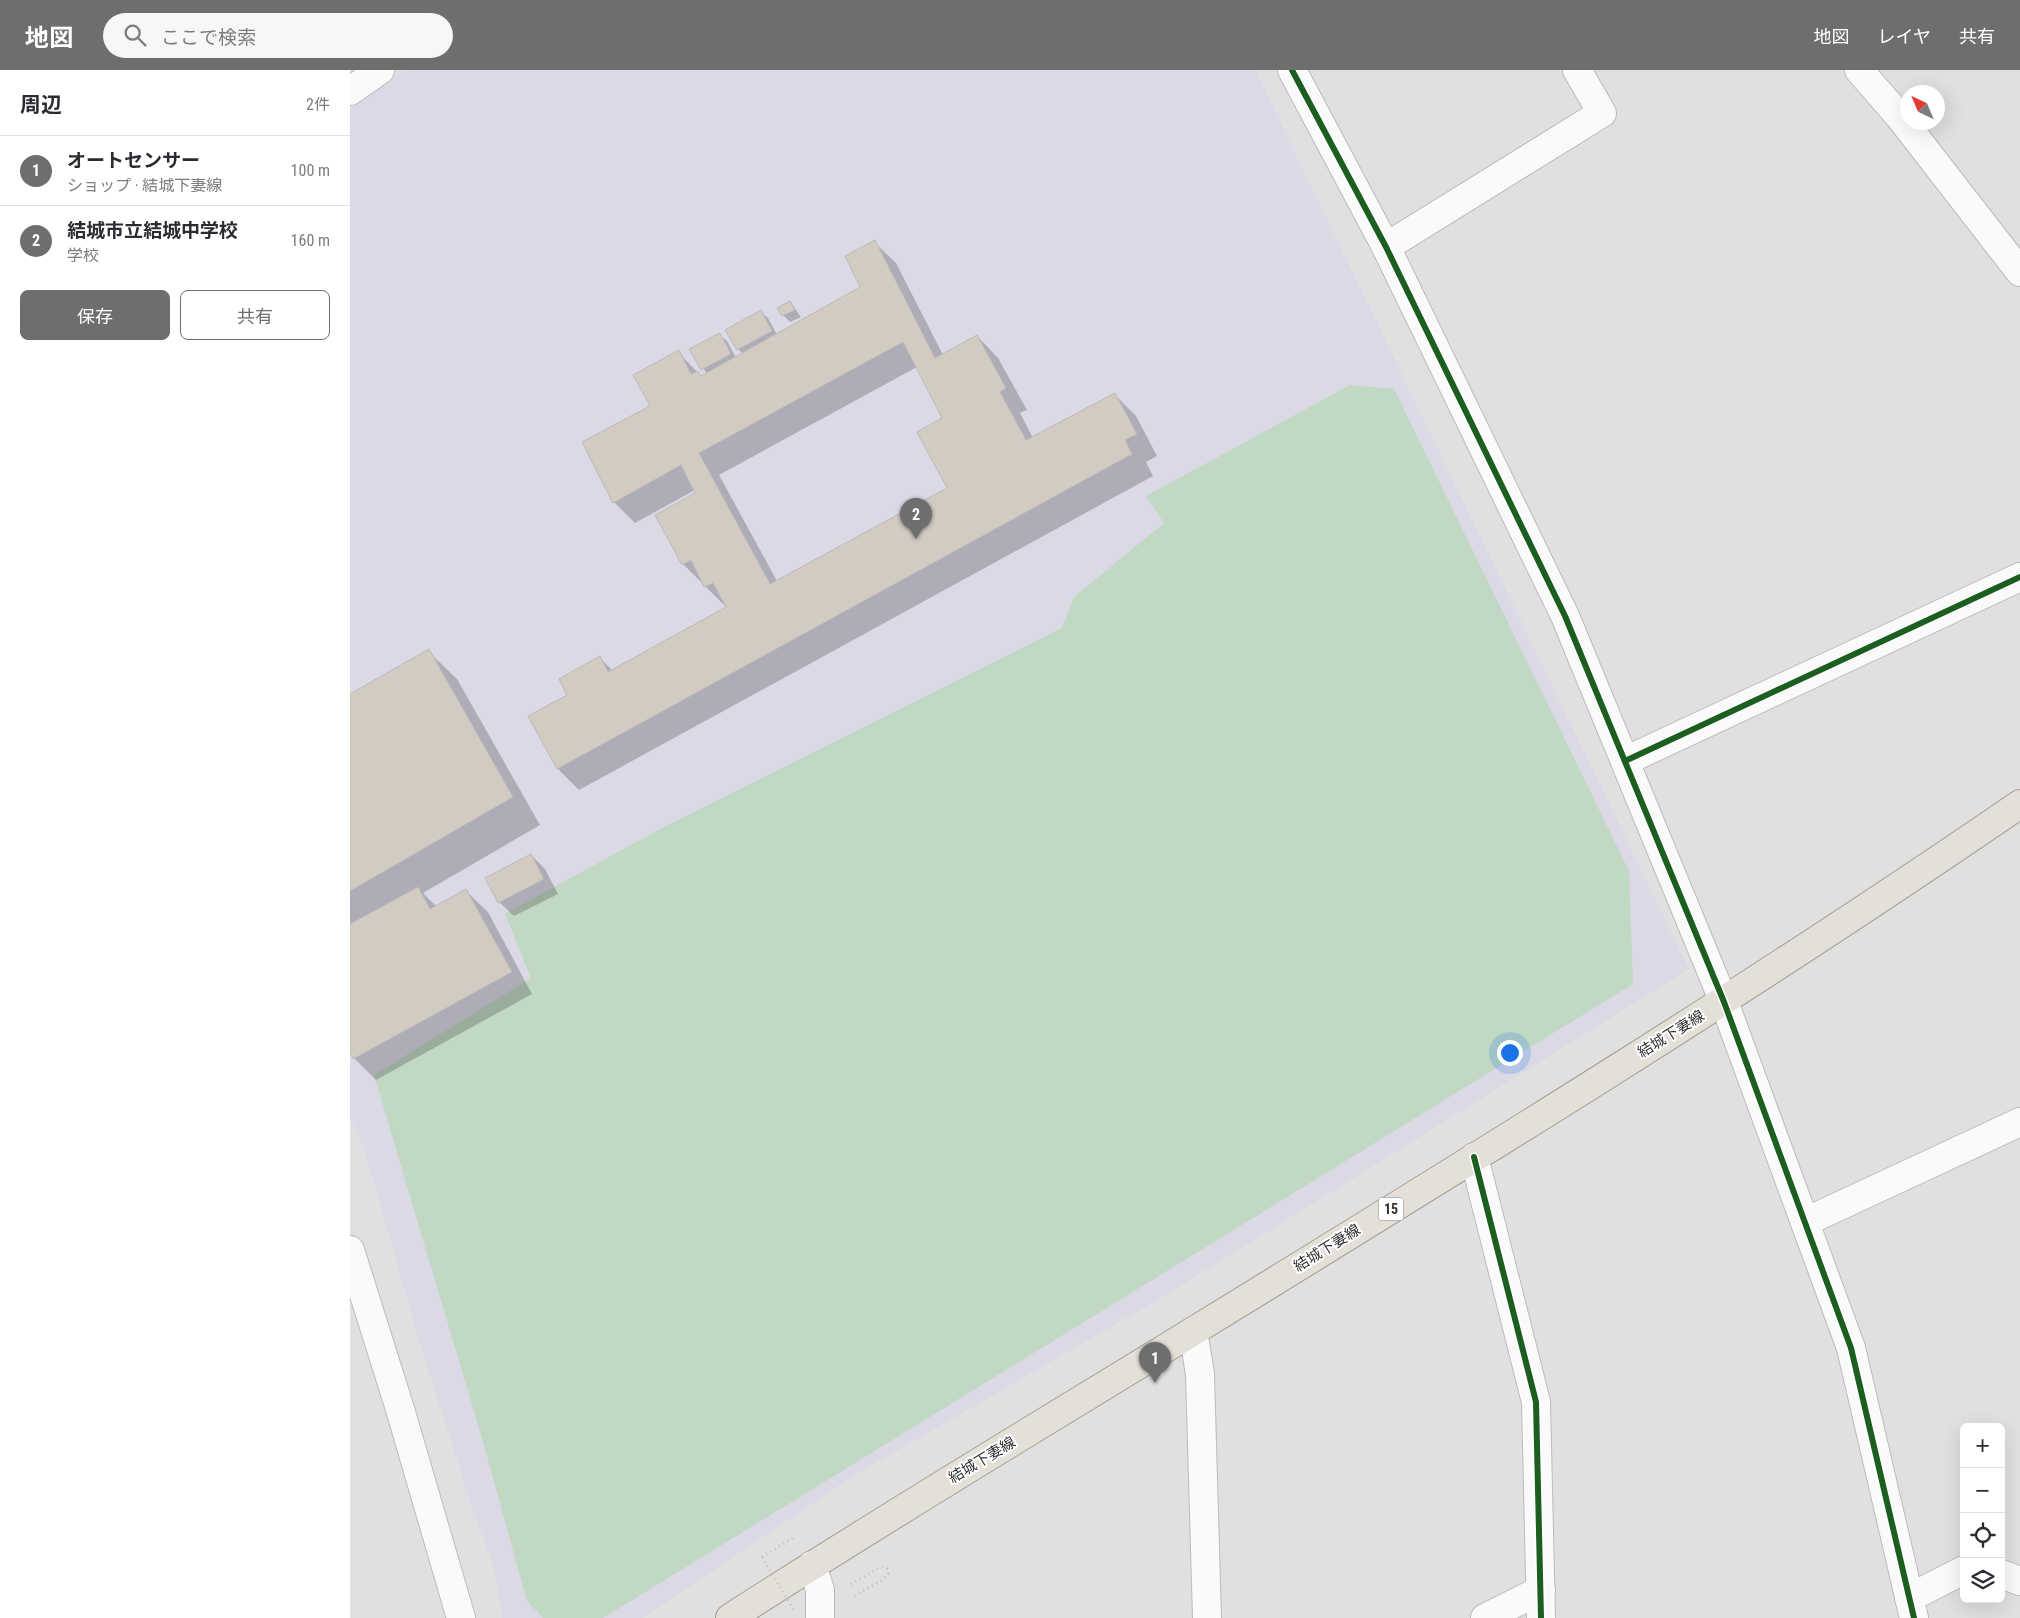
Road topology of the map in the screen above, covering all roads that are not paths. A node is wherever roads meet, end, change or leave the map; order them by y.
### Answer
1 (380, 70) edge
2 (1292, 70) edge
3 (1577, 70) edge
4 (1859, 70) edge
5 (350, 91) edge
6 (1386, 247) junction
7 (2020, 272) edge
8 (2020, 577) edge
9 (1625, 761) junction
10 (2020, 804) edge
11 (1724, 1002) junction
12 (2020, 1122) edge
13 (1474, 1157) junction
14 (1805, 1222) junction
15 (350, 1250) edge
16 (1193, 1331) junction
17 (812, 1565) junction
18 (1960, 1573) edge
19 (2005, 1575) edge
20 (2020, 1581) edge
21 (1541, 1590) junction
22 (1911, 1608) edge
23 (461, 1618) edge
24 (730, 1618) edge
25 (820, 1618) edge
26 (1207, 1618) edge
27 (1485, 1618) edge
28 (1541, 1618) edge

1 - 5 street
2 - 6 street
3 - 6 street
4 - 7 street
6 - 9 street
8 - 9 street
9 - 11 street
10 - 11 main road, 結城下妻線 / 15
11 - 13 main road, 結城下妻線 / 15
11 - 14 street
12 - 14 street
13 - 16 main road, 結城下妻線 / 15
13 - 21 street
14 - 22 street
15 - 23 street
16 - 17 main road, 結城下妻線 / 15
16 - 26 street
17 - 24 main road, 結城下妻線 / 15
17 - 25 street
18 - 22 street
19 - 20 street
21 - 27 street
21 - 28 street

